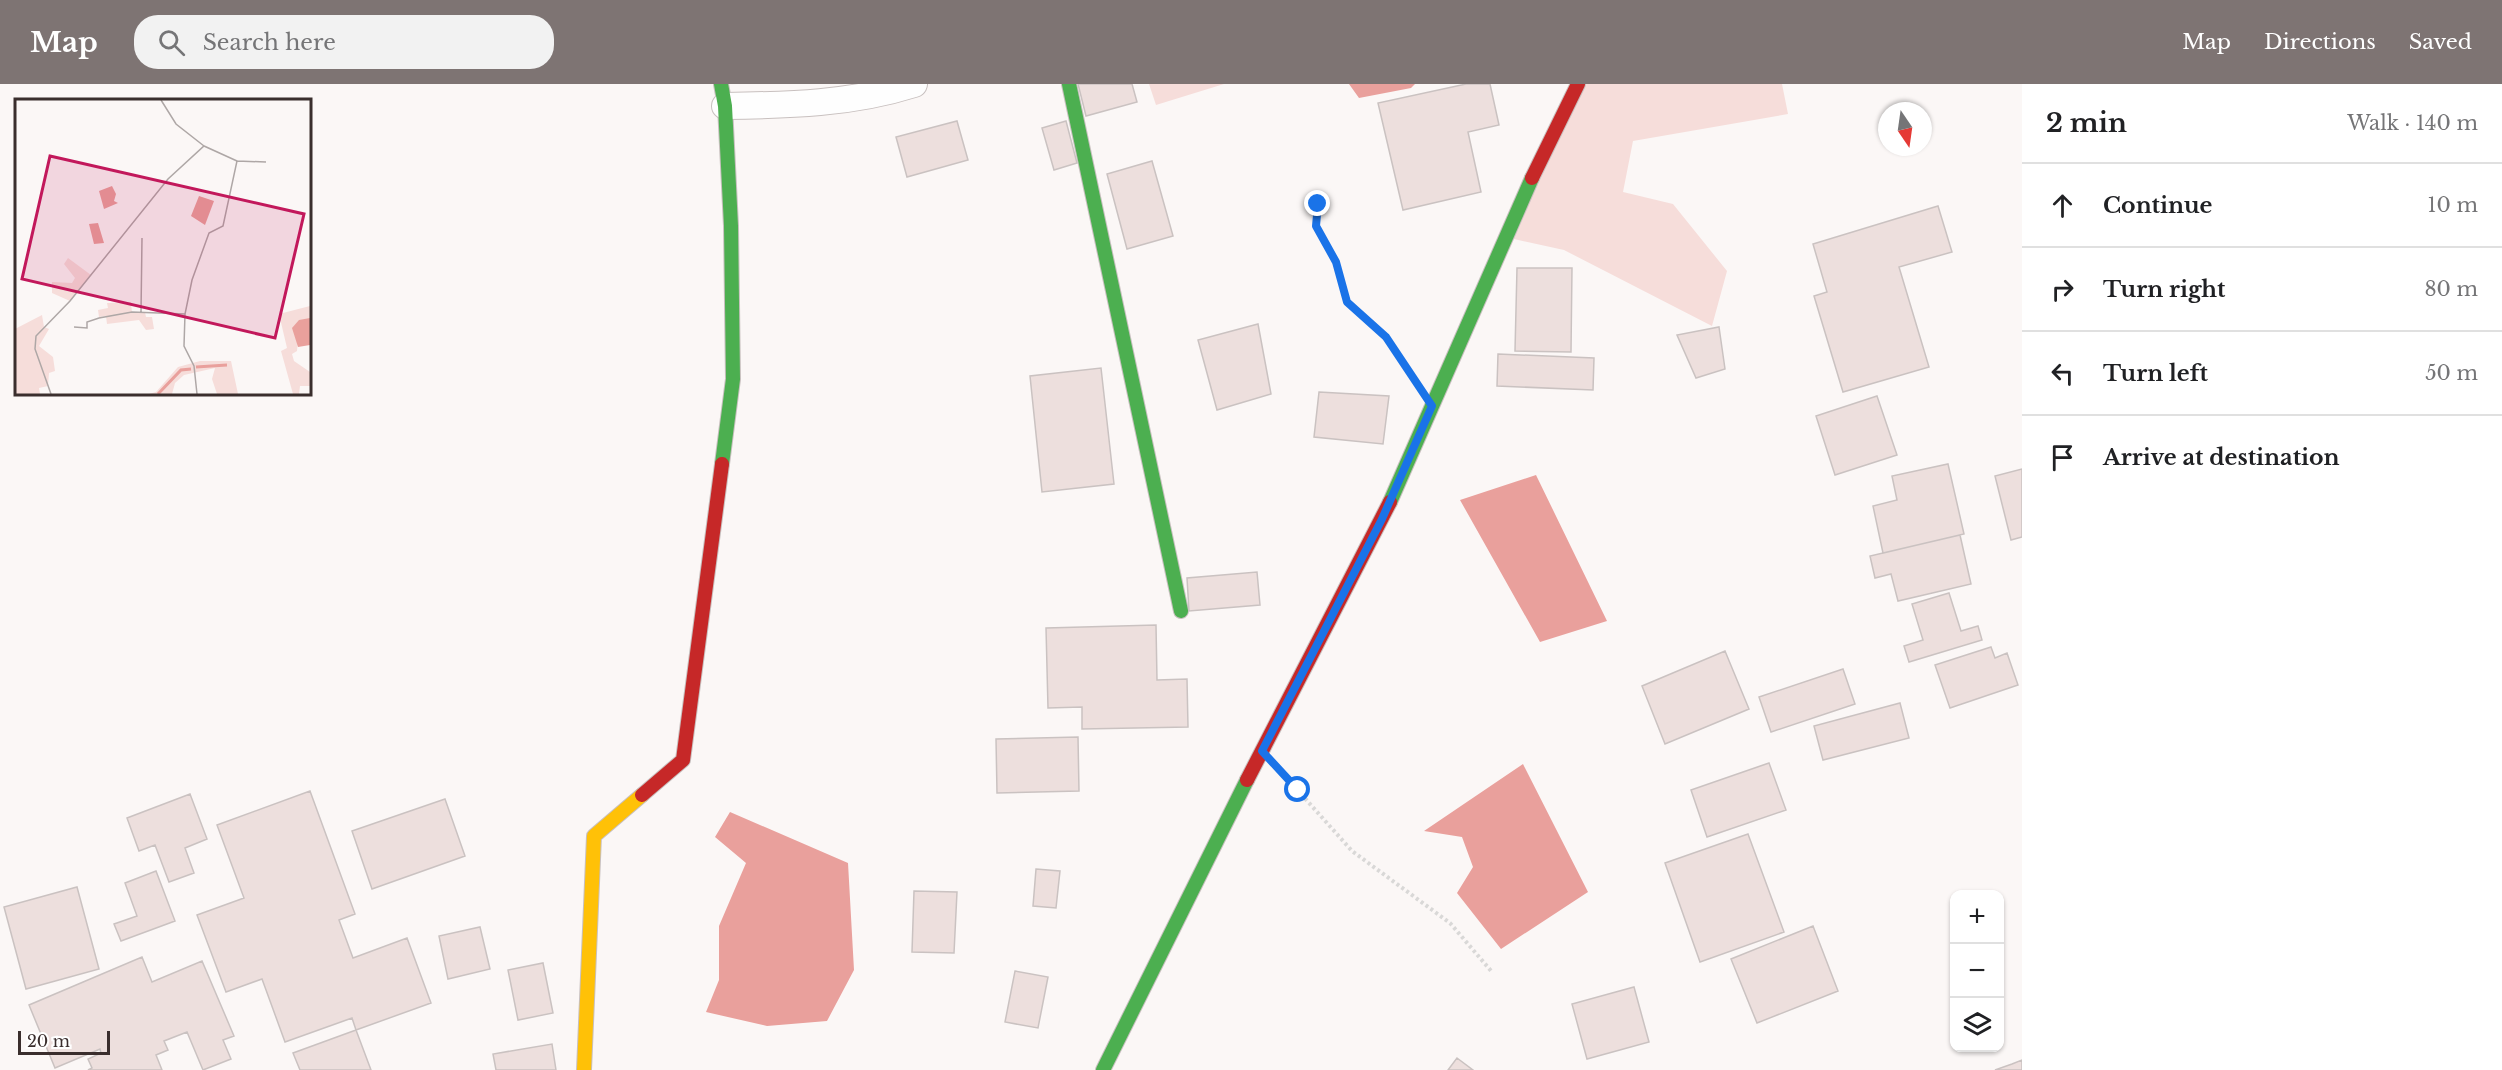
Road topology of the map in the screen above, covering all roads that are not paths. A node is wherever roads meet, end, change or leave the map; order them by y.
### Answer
1 (914, 84) edge
2 (1069, 84) edge
3 (1578, 84) edge
4 (723, 95) edge
5 (1181, 611) dead end
6 (584, 1070) edge
7 (1103, 1070) edge

1 - 4 street
2 - 5 street
3 - 7 street
4 - 6 street

